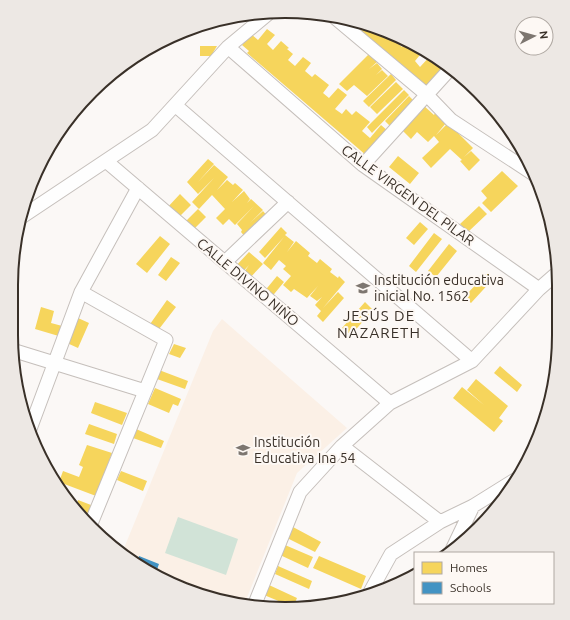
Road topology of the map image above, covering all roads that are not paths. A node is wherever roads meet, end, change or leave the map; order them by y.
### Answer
1 (261, 19) edge
2 (343, 24) edge
3 (228, 47) junction
4 (447, 72) edge
5 (426, 94) junction
6 (175, 105) junction
7 (106, 161) junction
8 (363, 165) junction
9 (525, 168) edge
10 (138, 188) junction
11 (288, 202) junction
12 (28, 213) edge
13 (225, 262) junction
14 (552, 278) edge
15 (539, 289) junction
16 (81, 292) junction
17 (19, 352) edge
18 (55, 362) junction
19 (472, 362) junction
20 (145, 390) junction
21 (390, 403) junction
22 (32, 422) edge
23 (342, 446) junction
24 (505, 486) edge
25 (473, 506) junction
26 (92, 520) edge
27 (440, 522) junction
28 (457, 539) edge
29 (373, 587) edge
30 (256, 600) edge

1 - 3 street
2 - 5 street
3 - 6 street
3 - 8 street, CALLE VIRGEN DEL PILAR
4 - 5 street
5 - 8 street
5 - 9 street
6 - 7 street
6 - 11 street
7 - 10 street, CALLE DIVINO NIÑO
7 - 12 street
8 - 15 street, CALLE VIRGEN DEL PILAR
10 - 13 street, CALLE DIVINO NIÑO
10 - 16 street
11 - 13 street
11 - 19 street
13 - 21 street, CALLE DIVINO NIÑO
14 - 15 street
15 - 19 street
16 - 18 street
16 - 20 street
17 - 18 street
18 - 20 street
18 - 22 street
19 - 21 street
20 - 26 street
21 - 23 street
23 - 27 street
23 - 30 street
24 - 25 street
25 - 27 street
25 - 28 street
27 - 29 street

